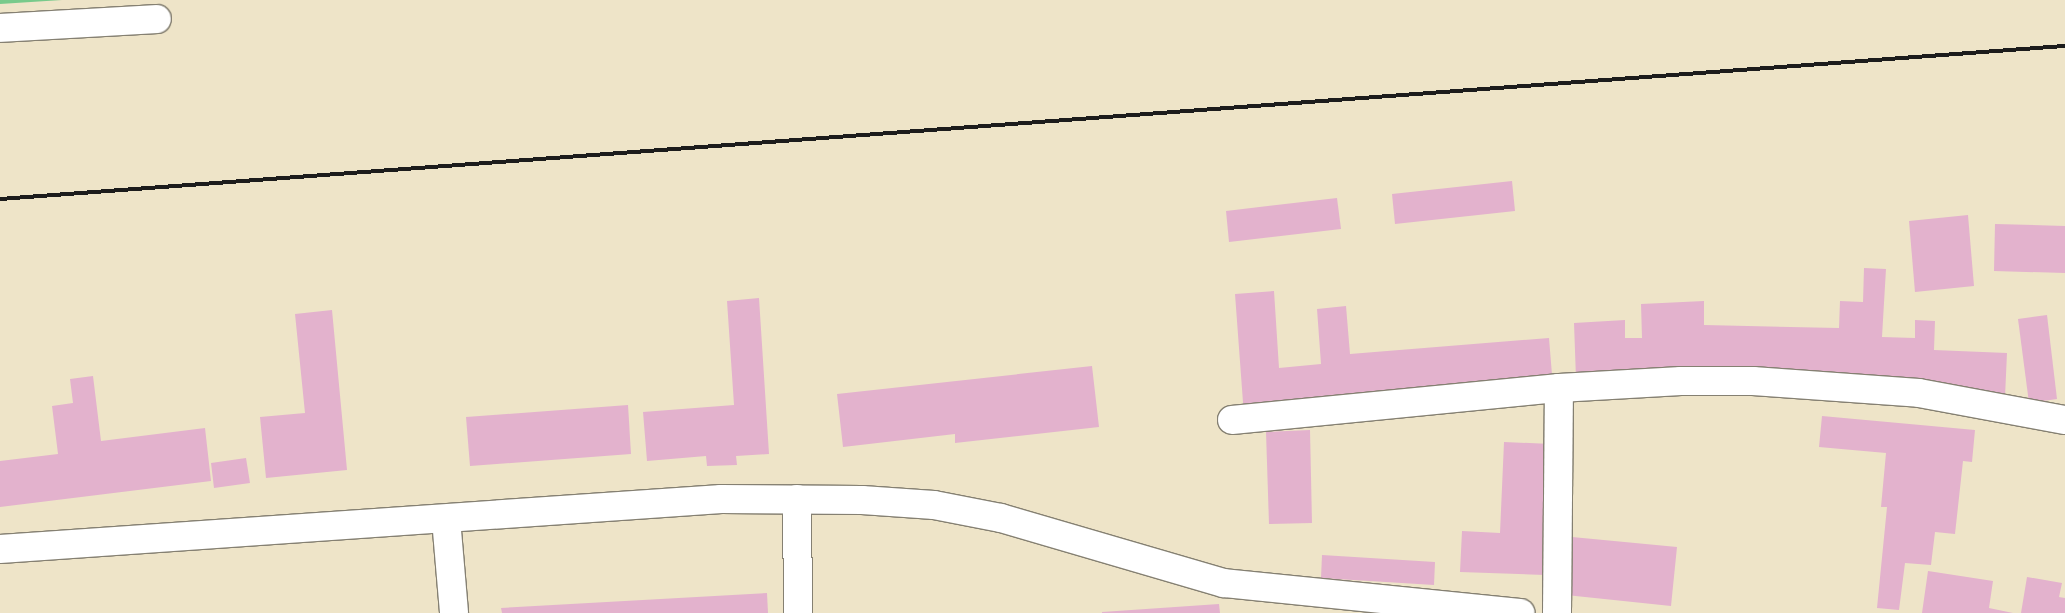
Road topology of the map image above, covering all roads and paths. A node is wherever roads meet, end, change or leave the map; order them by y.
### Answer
1 (157, 19) dead end
2 (0, 28) edge
3 (1559, 388) junction
4 (1232, 420) dead end
5 (2065, 420) edge
6 (797, 499) junction
7 (446, 519) junction
8 (0, 549) edge
9 (454, 613) edge
10 (798, 613) edge
11 (1520, 613) edge
12 (1557, 613) edge

1 - 2 street
3 - 4 street
3 - 5 street
3 - 12 street
6 - 7 street
6 - 10 street
6 - 11 street
7 - 8 street
7 - 9 street

